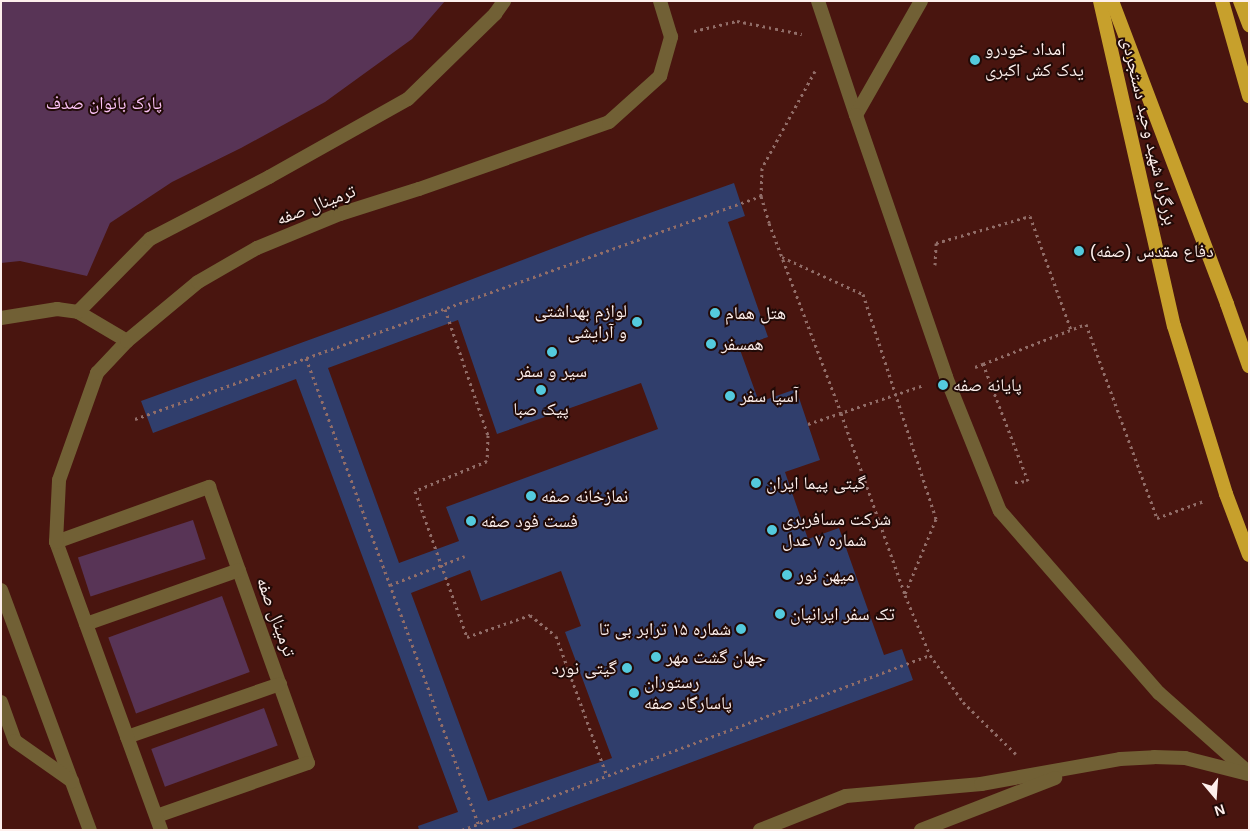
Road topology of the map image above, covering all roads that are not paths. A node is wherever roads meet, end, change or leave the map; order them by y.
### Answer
1 (504, 1) edge
2 (660, 1) edge
3 (818, 1) edge
4 (921, 1) edge
5 (1100, 1) edge
6 (1112, 1) edge
7 (1222, 1) edge
8 (1240, 1) edge
9 (1249, 25) edge
10 (1249, 96) edge
11 (856, 115) junction
12 (78, 312) junction
13 (1, 318) edge
14 (127, 342) junction
15 (1249, 366) edge
16 (56, 542) junction
17 (1249, 555) edge
18 (239, 570) junction
19 (1, 590) edge
20 (86, 624) junction
21 (280, 684) junction
22 (1, 702) edge
23 (127, 737) junction
24 (1083, 767) junction
25 (1249, 774) edge
26 (72, 781) junction
27 (159, 823) edge
28 (90, 830) edge
29 (760, 830) edge
30 (921, 830) edge

1 - 12 lane
2 - 14 lane, ترمینال صفه
3 - 11 lane
4 - 11 lane
5 - 17 highway, بزرگراه شهید وحید دستجردی
6 - 15 highway
7 - 10 highway
8 - 9 highway
11 - 25 lane
12 - 13 lane
12 - 14 lane
14 - 16 lane, ترمینال صفه
16 - 18 lane, ترمینال صفه
16 - 20 lane, ترمینال صفه
18 - 20 lane
18 - 21 lane, ترمینال صفه
19 - 26 lane
20 - 23 lane, ترمینال صفه
21 - 23 lane
21 - 27 lane, ترمینال صفه
22 - 26 lane
23 - 27 lane, ترمینال صفه
24 - 25 lane
24 - 29 lane
24 - 30 lane
26 - 28 lane

